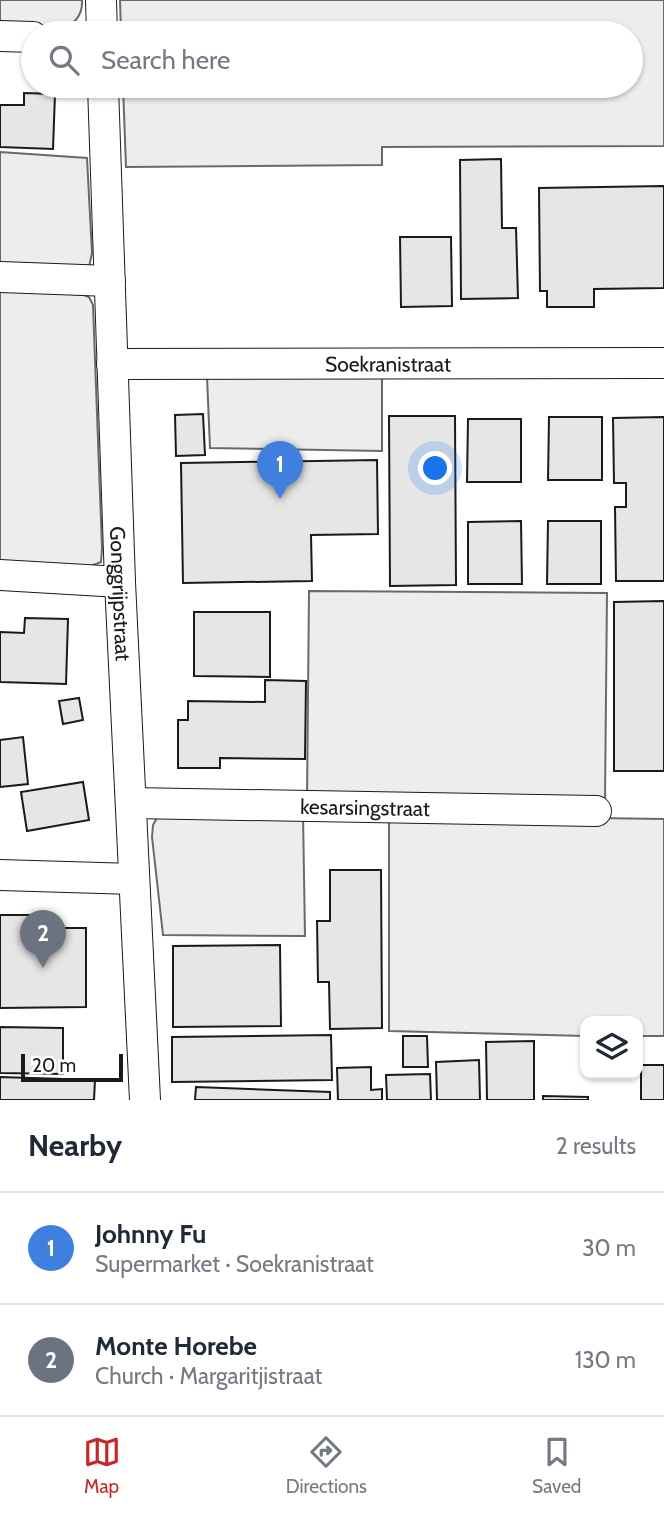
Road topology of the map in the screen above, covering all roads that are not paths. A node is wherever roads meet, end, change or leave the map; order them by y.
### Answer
1 (101, 0) edge
2 (102, 21) edge
3 (0, 36) edge
4 (21, 37) edge
5 (103, 98) edge
6 (0, 277) edge
7 (110, 281) junction
8 (664, 363) edge
9 (112, 364) junction
10 (0, 575) edge
11 (120, 582) junction
12 (132, 803) junction
13 (596, 811) dead end
14 (0, 874) edge
15 (134, 880) junction
16 (145, 1100) edge

1 - 2 street
3 - 4 street
5 - 7 street, Gonggrijpstraat
6 - 7 street
7 - 9 street, Gonggrijpstraat
8 - 9 street, Soekranistraat
9 - 11 street, Gonggrijpstraat
10 - 11 street
11 - 12 street, Gonggrijpstraat
12 - 13 street, kesarsingstraat
12 - 15 street, Gonggrijpstraat
14 - 15 street
15 - 16 street, Gonggrijpstraat

